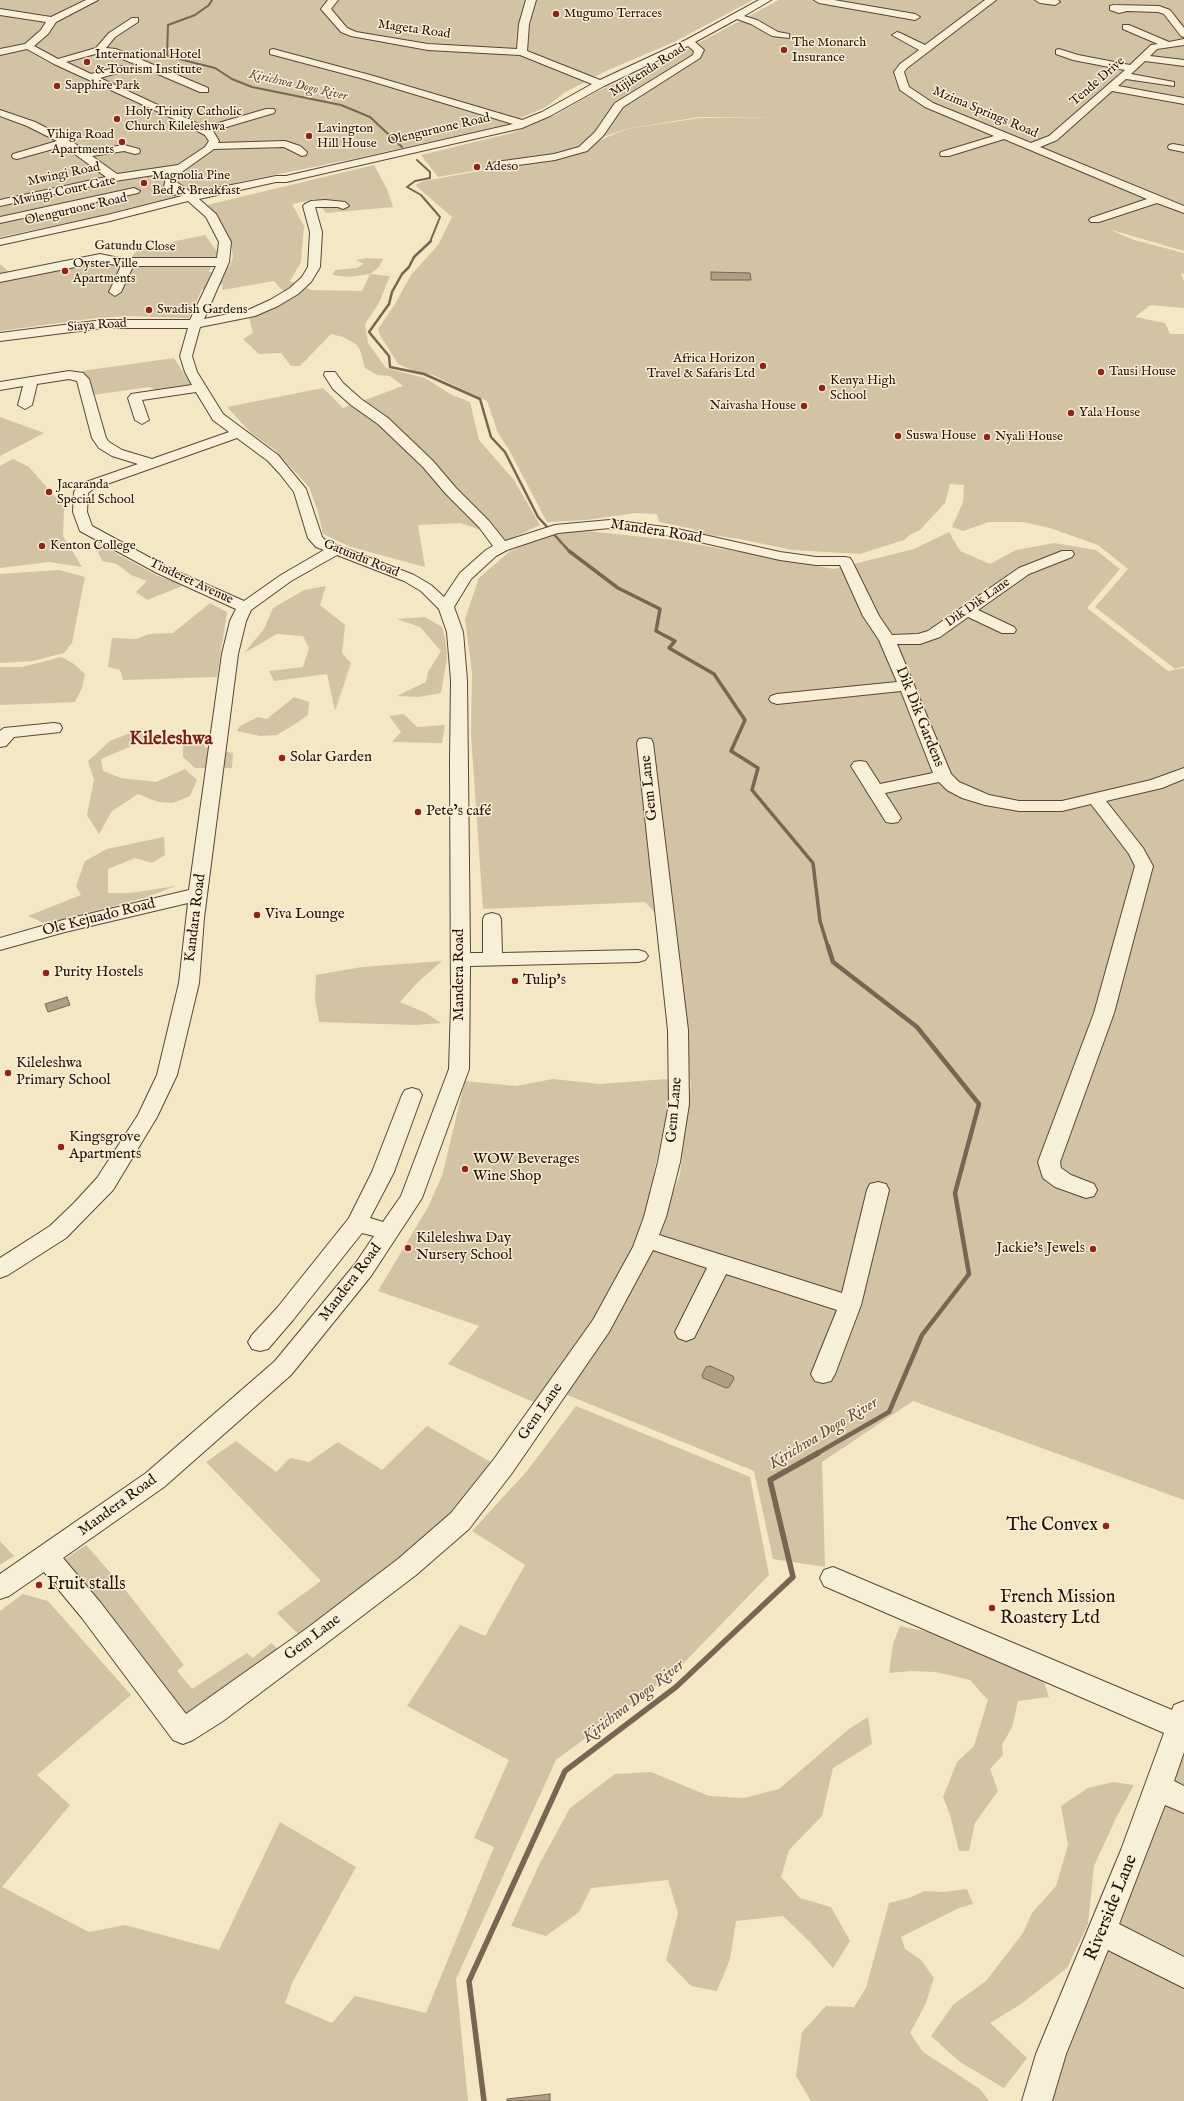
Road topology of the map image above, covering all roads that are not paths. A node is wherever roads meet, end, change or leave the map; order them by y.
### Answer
1 (93, 0) edge
2 (333, 0) edge
3 (530, 0) edge
4 (766, 0) edge
5 (819, 0) edge
6 (831, 0) edge
7 (866, 0) edge
8 (992, 0) edge
9 (1040, 0) edge
10 (1153, 0) edge
11 (1055, 2) dead end
12 (1114, 9) dead end
13 (1166, 11) junction
14 (0, 12) edge
15 (737, 16) junction
16 (915, 17) dead end
17 (52, 20) junction
18 (134, 20) dead end
19 (1126, 27) dead end
20 (379, 28) dead end
21 (1184, 34) edge
22 (897, 35) dead end
23 (786, 36) dead end
24 (365, 37) junction
25 (689, 42) junction
26 (1184, 42) edge
27 (1167, 44) junction
28 (28, 46) junction
29 (925, 49) junction
30 (99, 50) junction
31 (0, 52) edge
32 (273, 52) dead end
33 (522, 52) junction
34 (1060, 52) dead end
35 (1143, 58) junction
36 (57, 62) junction
37 (1184, 63) edge
38 (1133, 68) junction
39 (121, 69) dead end
40 (568, 71) junction
41 (1124, 76) junction
42 (91, 77) junction
43 (611, 79) junction
44 (600, 84) junction
45 (1170, 84) dead end
46 (1110, 88) junction
47 (204, 90) dead end
48 (1184, 101) edge
49 (270, 111) dead end
50 (0, 113) edge
51 (524, 124) junction
52 (204, 130) junction
53 (1004, 136) junction
54 (66, 142) junction
55 (211, 146) junction
56 (1173, 146) dead end
57 (1030, 147) junction
58 (1184, 149) edge
59 (135, 151) dead end
60 (302, 153) dead end
61 (85, 154) junction
62 (945, 154) dead end
63 (17, 156) dead end
64 (199, 156) junction
65 (212, 158) dead end
66 (496, 165) dead end
67 (181, 168) junction
68 (115, 178) junction
69 (2, 190) dead end
70 (134, 191) dead end
71 (1157, 199) junction
72 (189, 200) junction
73 (5, 202) edge
74 (343, 206) dead end
75 (1184, 210) edge
76 (0, 220) edge
77 (1095, 220) dead end
78 (0, 242) edge
79 (129, 262) junction
80 (223, 262) junction
81 (0, 278) edge
82 (115, 292) dead end
83 (195, 324) junction
84 (0, 337) edge
85 (330, 375) dead end
86 (31, 381) junction
87 (0, 386) edge
88 (199, 388) junction
89 (25, 405) dead end
90 (142, 420) dead end
91 (238, 433) junction
92 (151, 463) junction
93 (502, 547) junction
94 (335, 550) junction
95 (1067, 554) dead end
96 (845, 561) joint
97 (465, 576) junction
98 (426, 588) junction
99 (245, 606) junction
100 (446, 607) junction
101 (967, 611) junction
102 (1008, 630) dead end
103 (887, 640) junction
104 (907, 686) junction
105 (777, 699) dead end
106 (54, 728) dead end
107 (0, 742) edge
108 (645, 743) dead end
109 (860, 766) dead end
110 (1184, 773) edge
111 (943, 776) junction
112 (875, 790) junction
113 (1095, 798) junction
114 (892, 818) dead end
115 (199, 894) junction
116 (492, 920) dead end
117 (0, 944) edge
118 (638, 956) dead end
119 (493, 959) junction
120 (460, 960) junction
121 (412, 1095) dead end
122 (878, 1190) dead end
123 (1086, 1190) dead end
124 (357, 1223) junction
125 (389, 1232) junction
126 (647, 1240) junction
127 (720, 1263) junction
128 (0, 1269) edge
129 (850, 1305) junction
130 (686, 1332) dead end
131 (260, 1342) dead end
132 (823, 1374) dead end
133 (47, 1557) junction
134 (833, 1578) dead end
135 (0, 1588) edge
136 (1182, 1720) edge
137 (1158, 1788) junction
138 (1184, 1800) edge
139 (1103, 1932) junction
140 (1184, 1973) edge
141 (1037, 2101) edge

1 - 17 street
2 - 24 street, Mageta Road
3 - 33 street
4 - 15 street, Olenguruone Road
5 - 16 street
6 - 7 street
8 - 29 street, Mzima Springs Road
9 - 11 street
10 - 13 street
12 - 13 street
13 - 21 street
14 - 17 street
15 - 23 street
15 - 25 street, Olenguruone Road
17 - 28 street
18 - 30 street
19 - 27 street
20 - 24 street
22 - 29 street
24 - 33 street, Mageta Road
25 - 43 street, Olenguruone Road
25 - 66 street, Mijikenda Road
26 - 27 street, Tende Drive
27 - 35 street, Tende Drive
28 - 31 street
28 - 36 street
29 - 53 street, Mzima Springs Road
30 - 36 street
30 - 47 street
32 - 51 street
33 - 40 street, Mageta Road
34 - 38 street
35 - 37 street
35 - 38 street, Tende Drive
36 - 42 street
38 - 41 street, Tende Drive
39 - 42 street
40 - 43 street
40 - 44 street
41 - 45 street
41 - 46 street, Tende Drive
42 - 52 street
43 - 44 street, Olenguruone Road
44 - 51 street, Olenguruone Road
46 - 48 street
46 - 57 street, Tende Drive
49 - 52 street
50 - 54 street
51 - 72 street, Olenguruone Road
52 - 55 street
53 - 57 street, Mzima Springs Road
53 - 62 street
54 - 61 street
54 - 63 street
55 - 60 street
55 - 64 street
56 - 58 street
57 - 71 street, Mzima Springs Road
59 - 61 street
61 - 68 street
64 - 65 street
64 - 67 street
67 - 68 street, Mwingi Road
67 - 72 street
68 - 73 street, Mwingi Road
69 - 73 street
70 - 76 street, Mwingi Court Gate
71 - 75 street, Mzima Springs Road
71 - 77 street
72 - 78 street, Olenguruone Road
72 - 80 street, Gatundu Road
74 - 83 street, Siaya Road
79 - 80 street, Gatundu Close
79 - 81 street, Gatundu Close
79 - 82 street
80 - 83 street, Gatundu Road
83 - 84 street, Siaya Road
83 - 88 street, Gatundu Road
85 - 93 street
86 - 87 street
86 - 89 street
86 - 92 street
88 - 90 street
88 - 91 street, Gatundu Road
91 - 92 street, Tinderet Avenue
91 - 94 street, Gatundu Road
92 - 99 street, Tinderet Avenue
93 - 96 street, Mandera Road
93 - 97 street, Mandera Road
94 - 98 street, Gatundu Road
94 - 99 street
95 - 101 street, Dik Dik Lane
96 - 103 street, Dik Dik Gardens
97 - 98 street
97 - 100 street, Mandera Road
98 - 100 street, Gatundu Road
99 - 115 street, Kandara Road
100 - 120 street, Mandera Road
101 - 102 street
101 - 103 street, Dik Dik Lane
103 - 104 street, Dik Dik Gardens
104 - 105 street
104 - 111 street, Dik Dik Gardens
106 - 107 street
108 - 126 street, Gem Lane
109 - 112 street
110 - 113 street, Dik Dik Gardens
111 - 112 street
111 - 113 street, Dik Dik Gardens
112 - 114 street
113 - 123 street
115 - 117 street, Ole Kejuado Road
115 - 128 street, Kandara Road
116 - 119 street
118 - 119 street
119 - 120 street
120 - 125 street, Mandera Road
121 - 124 street
122 - 129 street
124 - 125 street
124 - 131 street
125 - 133 street, Mandera Road
126 - 127 street
126 - 133 street, Gem Lane
127 - 129 street
127 - 130 street
129 - 132 street
133 - 135 street, Mandera Road
134 - 136 street
136 - 137 street, Riverside Lane
137 - 138 street
137 - 139 street, Riverside Lane
139 - 140 street
139 - 141 street, Riverside Lane

